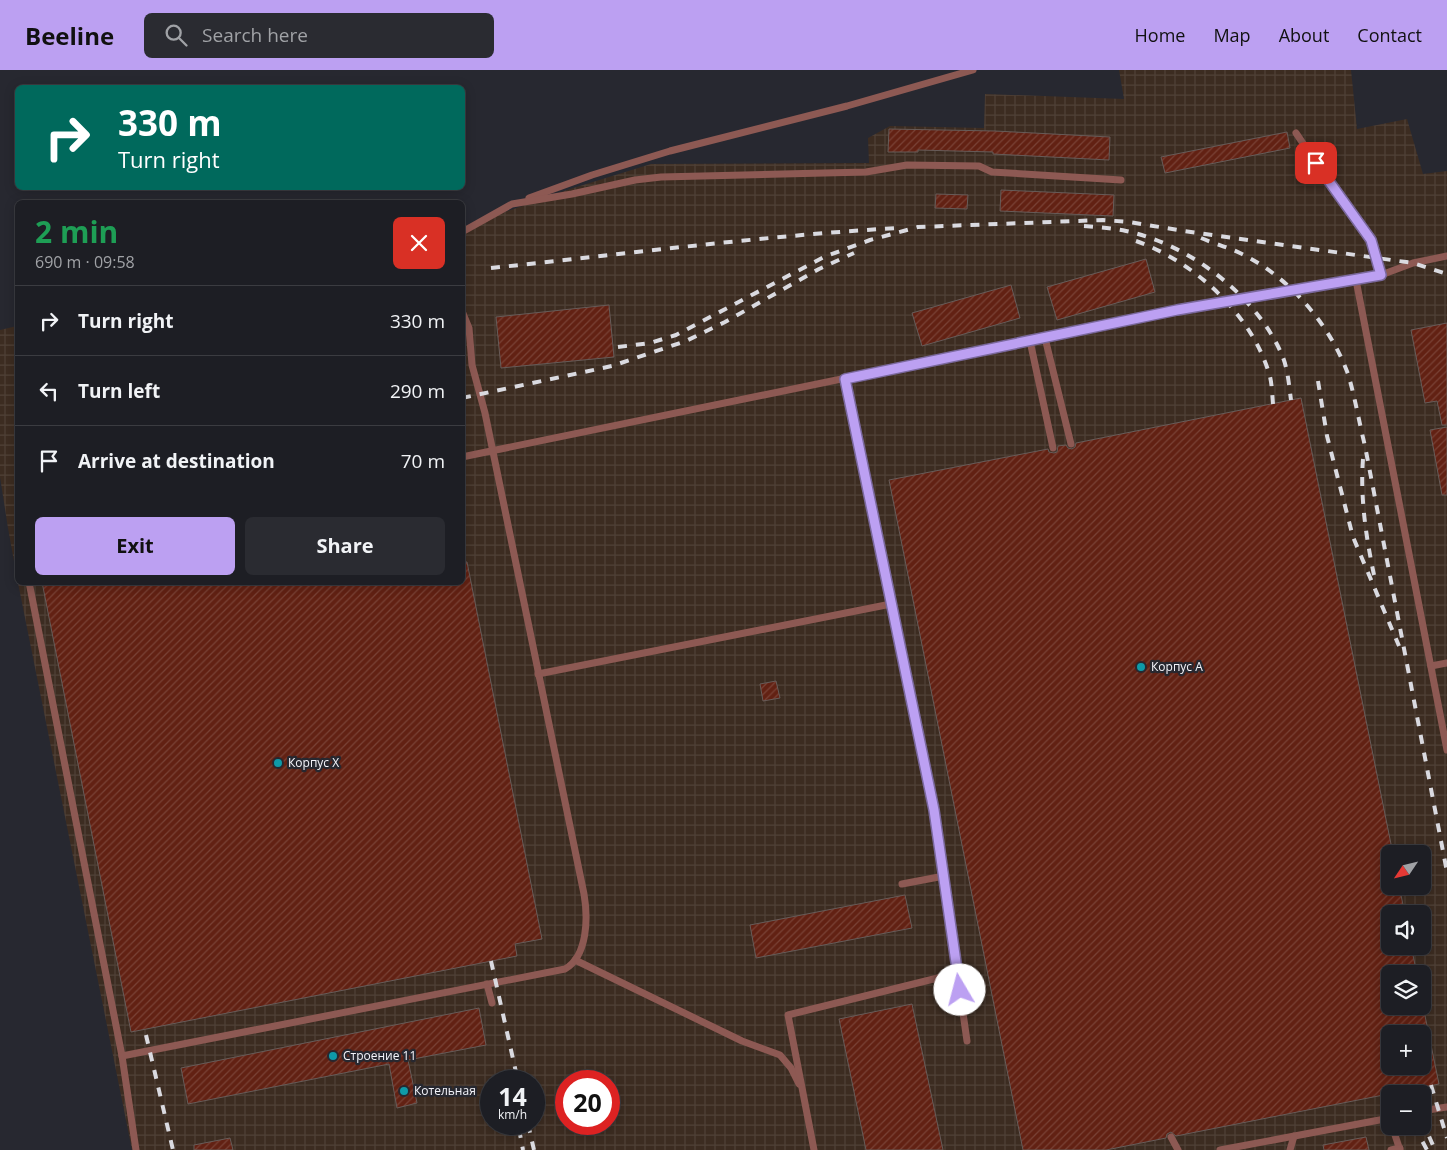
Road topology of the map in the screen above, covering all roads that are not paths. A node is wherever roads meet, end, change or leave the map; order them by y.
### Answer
1 (973, 70) edge
2 (1296, 133) dead end
3 (1121, 180) dead end
4 (512, 204) junction
5 (465, 230) edge
6 (1447, 256) edge
7 (1381, 275) junction
8 (1356, 280) junction
9 (465, 318) edge
10 (1045, 338) junction
11 (1030, 341) junction
12 (845, 379) junction
13 (1071, 444) dead end
14 (1052, 448) dead end
15 (493, 451) junction
16 (465, 456) edge
17 (30, 585) edge
18 (891, 604) junction
19 (1447, 663) edge
20 (1431, 666) junction
21 (538, 674) junction
22 (1445, 733) edge
23 (1447, 750) edge
24 (944, 876) junction
25 (902, 884) dead end
26 (576, 960) junction
27 (958, 973) junction
28 (487, 984) junction
29 (492, 1003) dead end
30 (967, 1041) dead end
31 (122, 1056) junction
32 (804, 1096) junction
33 (1447, 1107) edge
34 (1431, 1110) edge
35 (1381, 1121) edge
36 (1395, 1135) edge
37 (1294, 1136) junction
38 (1172, 1137) dead end
39 (1400, 1149) edge
40 (136, 1150) edge
41 (814, 1150) edge
42 (1178, 1150) edge
43 (1220, 1150) edge
44 (1290, 1150) edge
45 (1391, 1150) edge

1 - 4 lane
2 - 7 lane
3 - 4 lane
4 - 5 lane
6 - 7 lane
7 - 8 lane
8 - 10 lane
8 - 20 lane
9 - 15 lane
10 - 11 lane
10 - 13 lane
11 - 12 lane
11 - 14 lane
12 - 15 lane
12 - 18 lane
15 - 16 lane
15 - 21 lane
17 - 31 lane
18 - 21 lane
18 - 24 lane
19 - 20 lane
20 - 22 lane
21 - 26 lane
22 - 23 lane
24 - 25 lane
24 - 27 lane
26 - 28 lane
26 - 32 lane
27 - 30 lane
27 - 32 lane
28 - 29 lane
28 - 31 lane
31 - 40 lane
32 - 41 lane
33 - 34 lane
35 - 37 lane
36 - 39 lane
37 - 43 lane
37 - 44 lane
38 - 42 lane
39 - 45 lane

